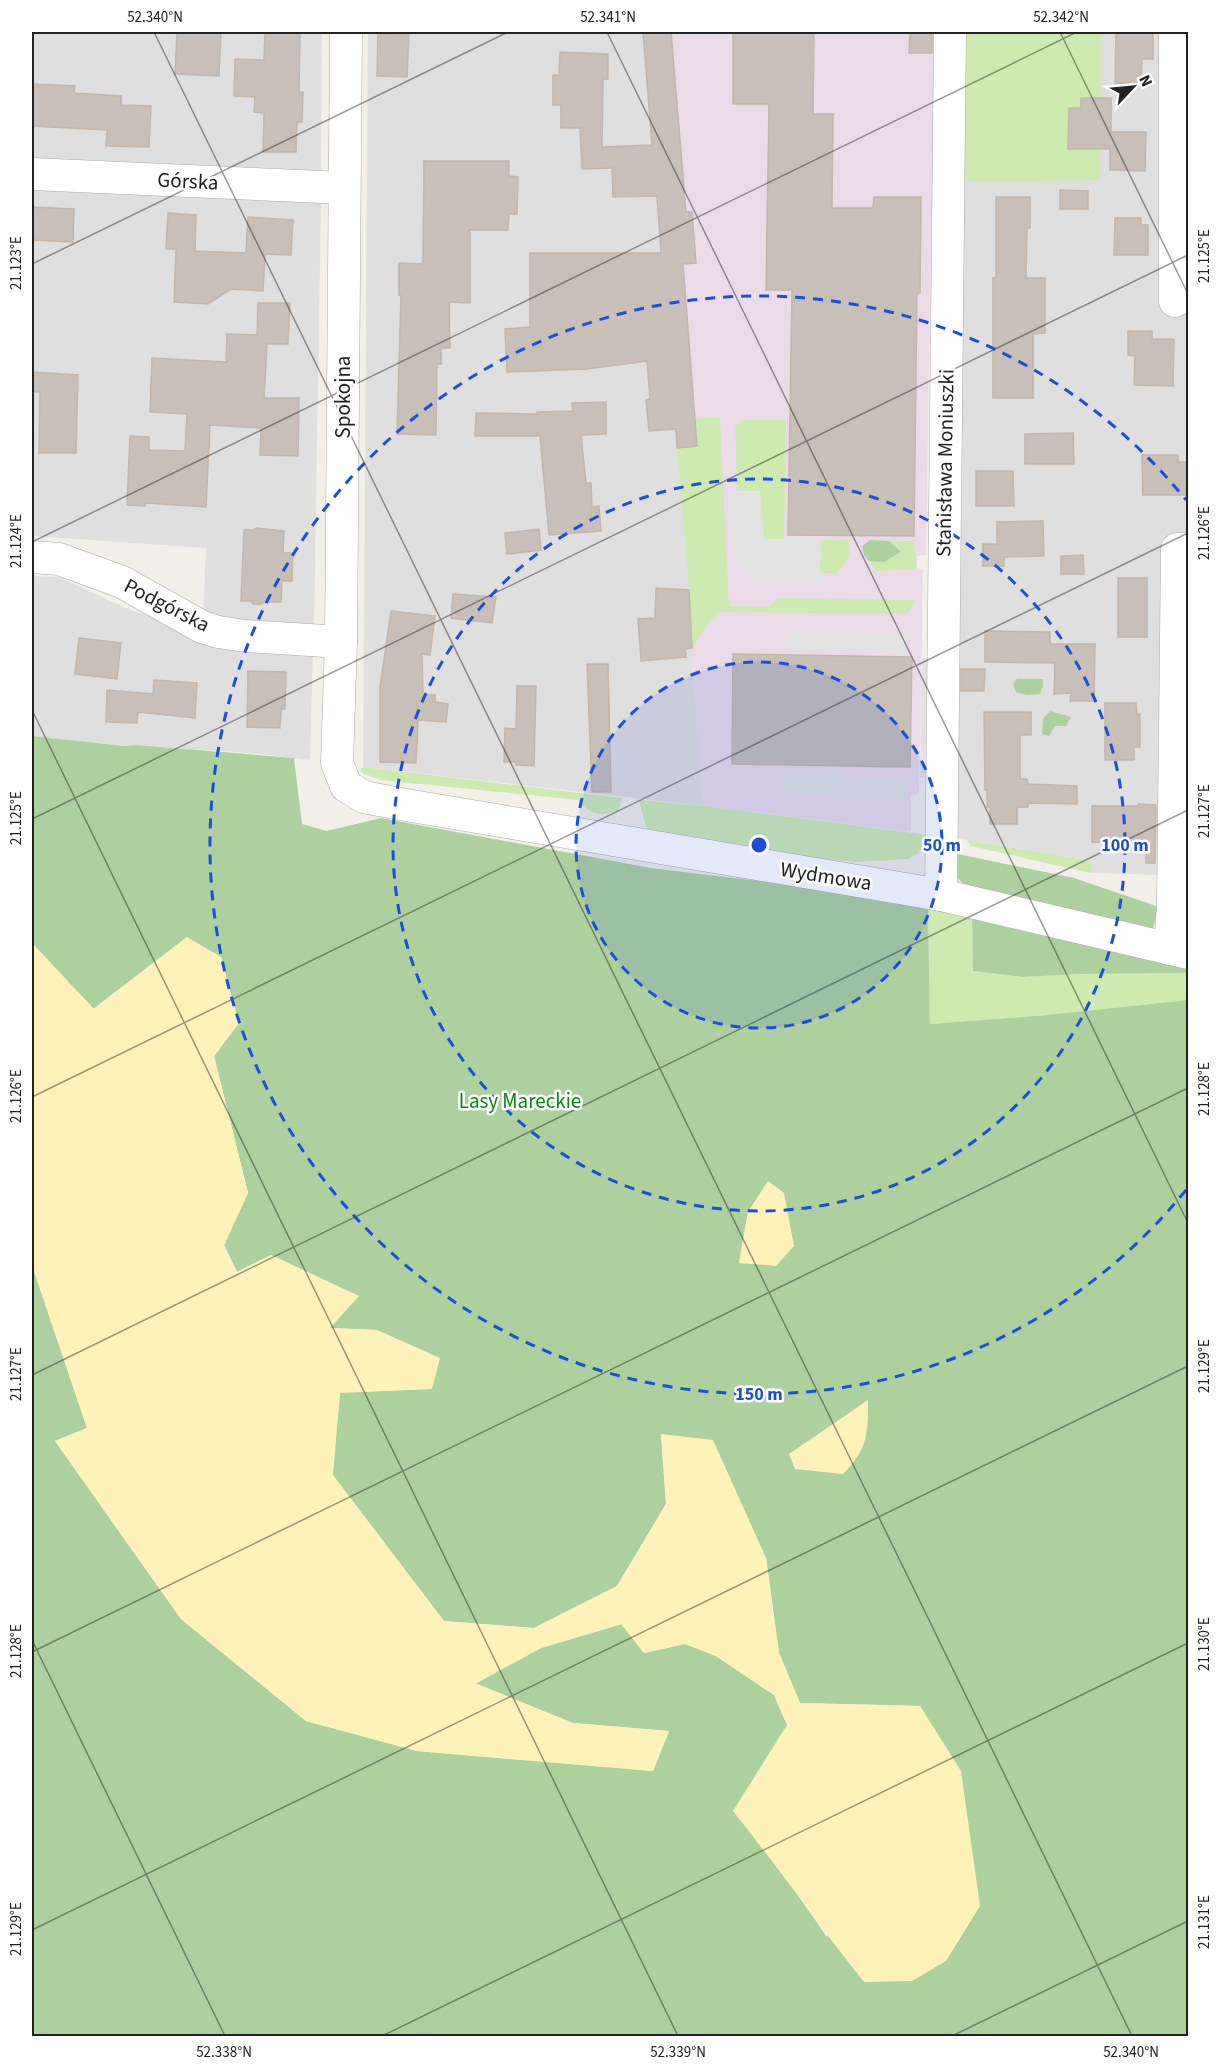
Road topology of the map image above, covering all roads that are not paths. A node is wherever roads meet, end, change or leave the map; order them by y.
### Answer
1 (346, 32) edge
2 (950, 32) edge
3 (1176, 32) edge
4 (32, 174) edge
5 (344, 188) junction
6 (1175, 301) dead end
7 (1188, 549) edge
8 (32, 557) edge
9 (340, 642) junction
10 (337, 762) joint
11 (941, 895) junction
12 (1179, 951) edge

1 - 5 street, Spokojna
2 - 11 street, Stanisława Moniuszki
3 - 6 street
4 - 5 street, Górska
5 - 9 street, Spokojna
7 - 12 street
8 - 9 street, Podgórska
9 - 10 street, Spokojna
10 - 11 street, Wydmowa
11 - 12 street, Wydmowa

